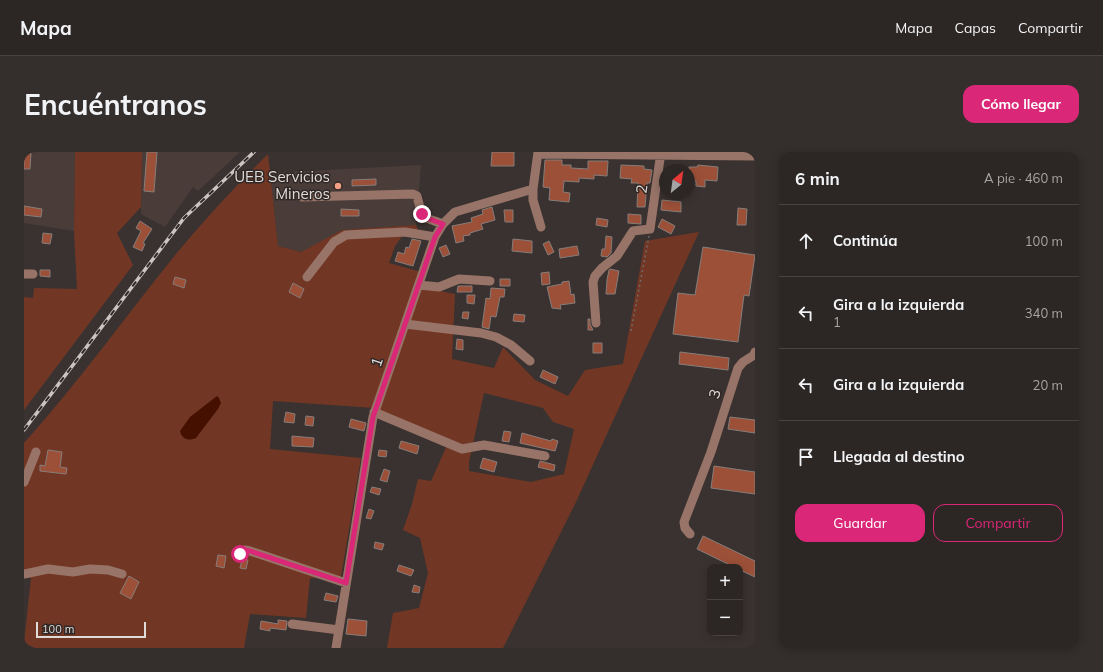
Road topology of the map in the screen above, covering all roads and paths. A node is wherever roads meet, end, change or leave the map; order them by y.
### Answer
1 (538, 153) edge
2 (661, 154) edge
3 (755, 156) edge
4 (533, 189) junction
5 (302, 196) dead end
6 (443, 224) junction
7 (541, 227) dead end
8 (650, 229) junction
9 (435, 237) junction
10 (307, 276) dead end
11 (490, 281) dead end
12 (419, 285) junction
13 (405, 324) junction
14 (596, 324) dead end
15 (631, 331) dead end
16 (755, 354) edge
17 (530, 361) dead end
18 (374, 412) junction
19 (36, 452) dead end
20 (545, 456) dead end
21 (24, 482) edge
22 (690, 534) dead end
23 (240, 554) dead end
24 (24, 574) edge
25 (122, 574) dead end
26 (346, 583) junction
27 (292, 624) dead end
28 (339, 630) junction
29 (336, 648) edge

1 - 2 street
1 - 4 street
2 - 3 street
2 - 8 street, 2
4 - 6 street, 1
4 - 7 street
5 - 6 street
6 - 9 street, 1
8 - 14 street
8 - 15 path
9 - 10 street
9 - 12 street, 1
11 - 12 street
12 - 13 street, 1
13 - 17 street
13 - 18 street, 1
16 - 22 street, 3
18 - 20 street
18 - 26 street, 1
19 - 21 street
23 - 26 street
24 - 25 street
26 - 28 street, 1
27 - 28 street
28 - 29 street, 1

